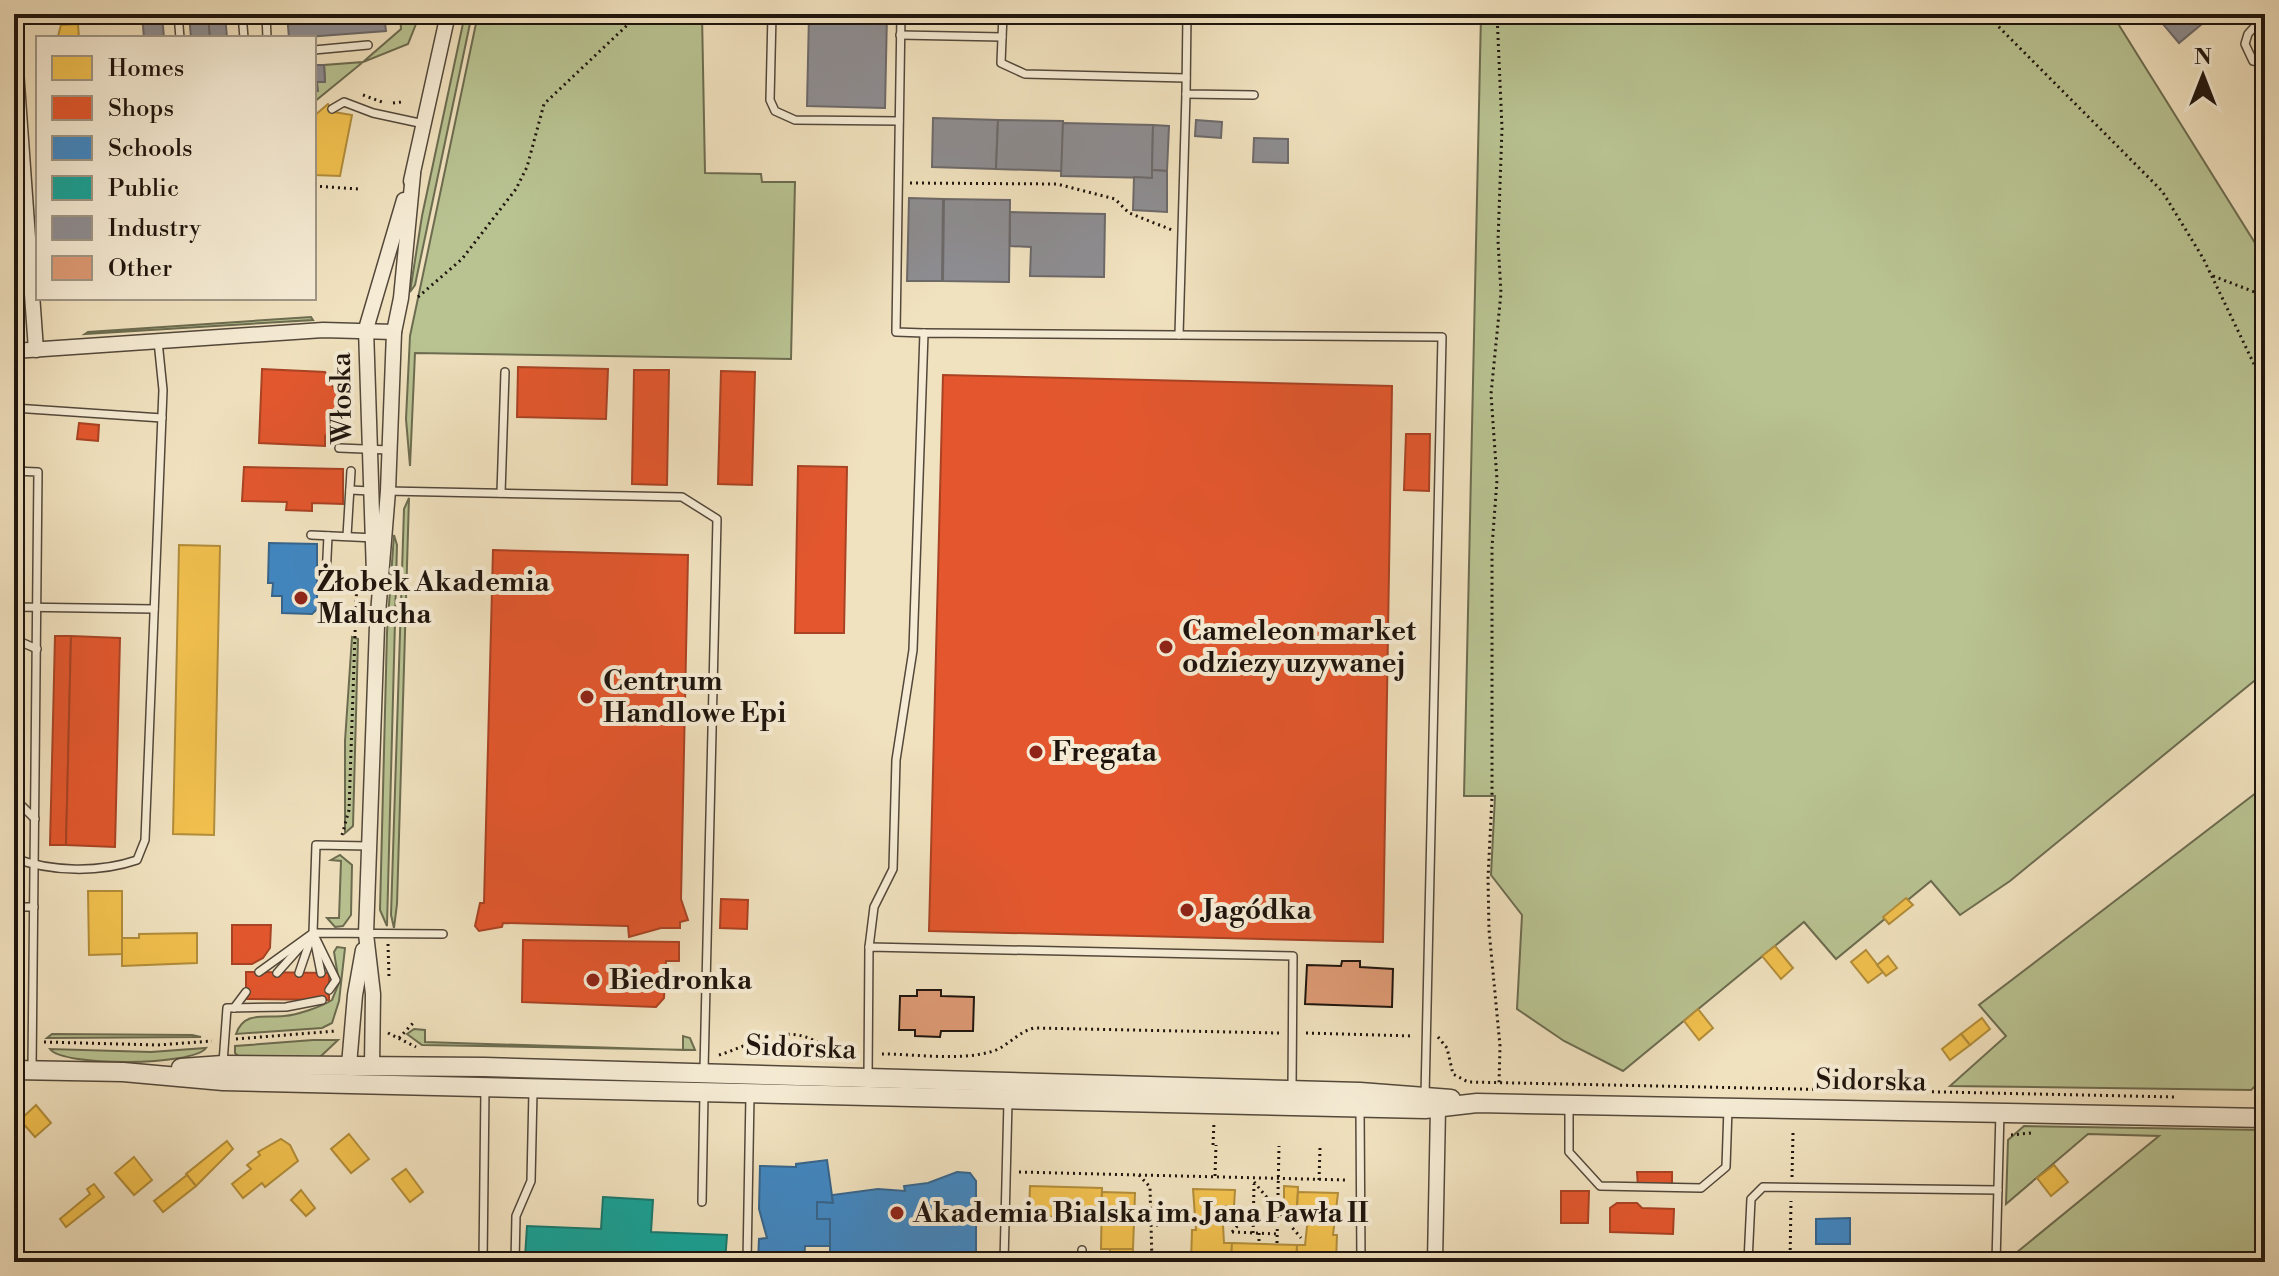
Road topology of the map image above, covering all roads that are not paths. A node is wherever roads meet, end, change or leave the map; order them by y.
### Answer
1 (178, 14) edge
2 (242, 14) edge
3 (266, 14) edge
4 (448, 14) edge
5 (772, 14) edge
6 (901, 14) edge
7 (1003, 14) edge
8 (1187, 14) edge
9 (2265, 15) edge
10 (900, 35) junction
11 (180, 36) edge
12 (244, 36) edge
13 (267, 36) edge
14 (1002, 37) junction
15 (14, 42) edge
16 (368, 45) dead end
17 (14, 49) edge
18 (316, 50) edge
19 (2265, 63) edge
20 (1186, 78) junction
21 (1186, 94) junction
22 (1254, 95) dead end
23 (332, 109) dead end
24 (899, 121) junction
25 (424, 124) junction
26 (413, 174) junction
27 (20, 214) edge
28 (366, 329) junction
29 (394, 332) junction
30 (924, 333) junction
31 (1179, 335) junction
32 (158, 341) junction
33 (36, 350) junction
34 (14, 351) edge
35 (505, 372) dead end
36 (14, 408) edge
37 (162, 418) junction
38 (339, 448) dead end
39 (369, 449) junction
40 (389, 450) junction
41 (14, 471) edge
42 (351, 471) dead end
43 (350, 490) junction
44 (371, 491) junction
45 (388, 491) junction
46 (501, 493) junction
47 (311, 535) dead end
48 (328, 536) junction
49 (347, 536) junction
50 (379, 538) junction
51 (326, 578) dead end
52 (14, 607) edge
53 (37, 607) junction
54 (154, 609) junction
55 (14, 639) edge
56 (37, 649) junction
57 (14, 798) edge
58 (36, 819) junction
59 (368, 846) junction
60 (14, 858) edge
61 (35, 867) junction
62 (14, 907) edge
63 (34, 907) junction
64 (313, 933) junction
65 (366, 934) junction
66 (443, 934) dead end
67 (869, 947) junction
68 (259, 972) dead end
69 (277, 973) dead end
70 (299, 973) dead end
71 (321, 973) dead end
72 (329, 990) dead end
73 (246, 992) dead end
74 (259, 999) dead end
75 (281, 999) dead end
76 (322, 1000) dead end
77 (234, 1008) junction
78 (253, 1008) junction
79 (274, 1008) junction
80 (349, 1065) junction
81 (709, 1065) junction
82 (372, 1066) junction
83 (485, 1067) junction
84 (534, 1068) junction
85 (23, 1070) edge
86 (223, 1073) junction
87 (750, 1074) junction
88 (868, 1078) junction
89 (360, 1084) junction
90 (1068, 1084) junction
91 (485, 1088) junction
92 (533, 1089) junction
93 (1008, 1092) junction
94 (704, 1094) junction
95 (750, 1095) junction
96 (868, 1098) junction
97 (1292, 1099) junction
98 (1360, 1100) junction
99 (1078, 1102) junction
100 (1431, 1102) junction
101 (1569, 1105) junction
102 (1728, 1107) junction
103 (2000, 1111) junction
104 (2265, 1118) edge
105 (1998, 1190) junction
106 (702, 1202) dead end
107 (1082, 1250) dead end
108 (483, 1262) edge
109 (515, 1262) edge
110 (747, 1262) edge
111 (1004, 1262) edge
112 (1082, 1262) edge
113 (1361, 1262) edge
114 (1435, 1262) edge
115 (1748, 1262) edge
116 (1996, 1262) edge

1 - 11 lane
2 - 12 lane
3 - 13 lane
4 - 25 street, Włoska
5 - 24 lane
6 - 10 lane
7 - 14 lane
8 - 20 lane
9 - 19 lane
10 - 14 lane
10 - 24 lane
14 - 20 lane
15 - 17 street
16 - 18 lane
17 - 27 street
20 - 21 lane
21 - 22 lane
21 - 31 lane
23 - 25 lane
24 - 30 lane
25 - 26 street, Włoska
26 - 28 street, Włoska
26 - 29 street, Włoska
27 - 33 street
28 - 29 street
28 - 32 street
28 - 39 street, Włoska
29 - 40 street, Włoska
30 - 31 lane
30 - 67 lane
31 - 100 lane
32 - 33 street
32 - 37 lane
33 - 34 street
35 - 46 lane
36 - 37 lane
37 - 54 lane
38 - 39 lane
39 - 40 lane
39 - 44 street, Włoska
40 - 45 street, Włoska
41 - 53 lane
42 - 43 lane
43 - 44 lane
43 - 49 lane
44 - 45 lane
44 - 50 street, Włoska
45 - 46 lane
45 - 50 street, Włoska
46 - 81 lane
47 - 48 lane
48 - 49 lane
48 - 51 lane
49 - 50 lane
50 - 59 street, Włoska
52 - 53 lane
53 - 54 lane
53 - 56 lane
54 - 61 lane
55 - 56 lane
56 - 58 lane
57 - 58 lane
58 - 61 lane
59 - 64 lane
59 - 65 street, Włoska
60 - 61 lane
61 - 63 lane
62 - 63 lane
63 - 85 lane
64 - 65 lane
64 - 68 lane
64 - 69 lane
64 - 70 lane
64 - 71 lane
64 - 72 lane
65 - 66 lane
65 - 80 street, Włoska
65 - 82 street, Włoska
67 - 88 lane
67 - 97 lane
73 - 77 lane
74 - 78 lane
75 - 79 lane
76 - 79 lane
77 - 78 lane
77 - 86 lane
78 - 79 lane
80 - 82 street, Sidorska
80 - 86 street, Sidorska
80 - 89 street
81 - 84 street, Sidorska
81 - 87 street, Sidorska
81 - 94 street
82 - 83 street, Sidorska
82 - 89 street
83 - 84 street, Sidorska
83 - 91 street
84 - 92 street
85 - 86 street, Sidorska
86 - 89 street, Sidorska
87 - 88 street, Sidorska
87 - 95 street
88 - 93 street, Sidorska
88 - 96 street
89 - 91 street, Sidorska
90 - 93 street, Sidorska
90 - 97 street, Sidorska
90 - 99 street
91 - 92 street, Sidorska
91 - 108 lane
92 - 94 street, Sidorska
92 - 109 lane
93 - 96 street, Sidorska
93 - 99 street, Sidorska
93 - 111 lane
94 - 95 street, Sidorska
94 - 106 lane
95 - 96 street, Sidorska
95 - 110 lane
97 - 98 street, Sidorska
97 - 99 street, Sidorska
98 - 100 street, Sidorska
98 - 113 lane
100 - 101 street, Sidorska
100 - 114 street
101 - 102 street, Sidorska
101 - 102 lane
102 - 103 street, Sidorska
103 - 104 street, Sidorska
103 - 105 lane
105 - 115 lane
105 - 116 lane
107 - 112 lane

